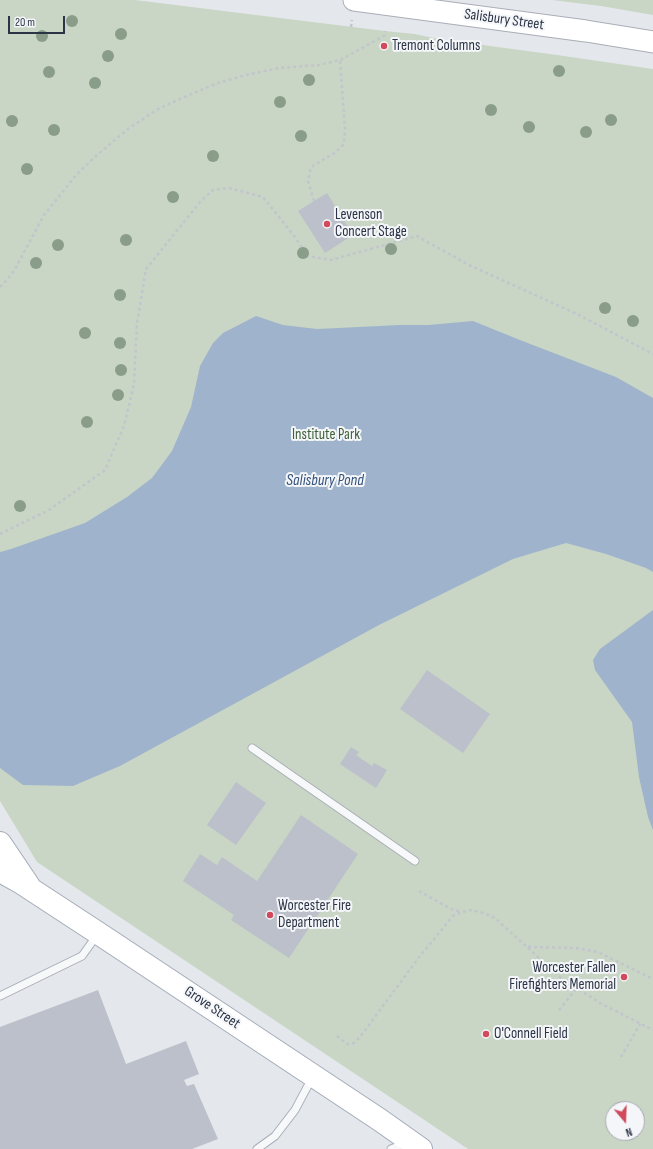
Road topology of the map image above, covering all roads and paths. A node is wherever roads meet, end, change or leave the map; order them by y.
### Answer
1 (354, 0) edge
2 (385, 31) dead end
3 (653, 42) edge
4 (340, 60) junction
5 (314, 201) dead end
6 (0, 287) edge
7 (653, 354) edge
8 (0, 534) edge
9 (252, 748) dead end
10 (0, 842) edge
11 (415, 861) dead end
12 (0, 871) edge
13 (32, 890) junction
14 (419, 891) dead end
15 (462, 912) junction
16 (98, 933) junction
17 (528, 947) junction
18 (653, 979) edge
19 (577, 988) junction
20 (0, 996) edge
21 (559, 1010) dead end
22 (640, 1024) junction
23 (653, 1030) edge
24 (337, 1036) dead end
25 (621, 1057) dead end
26 (313, 1076) junction
27 (407, 1146) edge
28 (257, 1149) edge

1 - 3 main road, Salisbury Street
2 - 4 path
4 - 5 path
4 - 6 path
7 - 8 path
9 - 11 lane
10 - 13 main road
12 - 13 main road, Grove Street
13 - 16 main road, Grove Street
14 - 15 path
15 - 17 path
15 - 24 path
16 - 20 lane
16 - 26 main road, Grove Street
17 - 18 path
17 - 19 path
19 - 21 path
19 - 22 path
22 - 23 path
22 - 25 path
26 - 27 main road, Grove Street
26 - 28 lane

